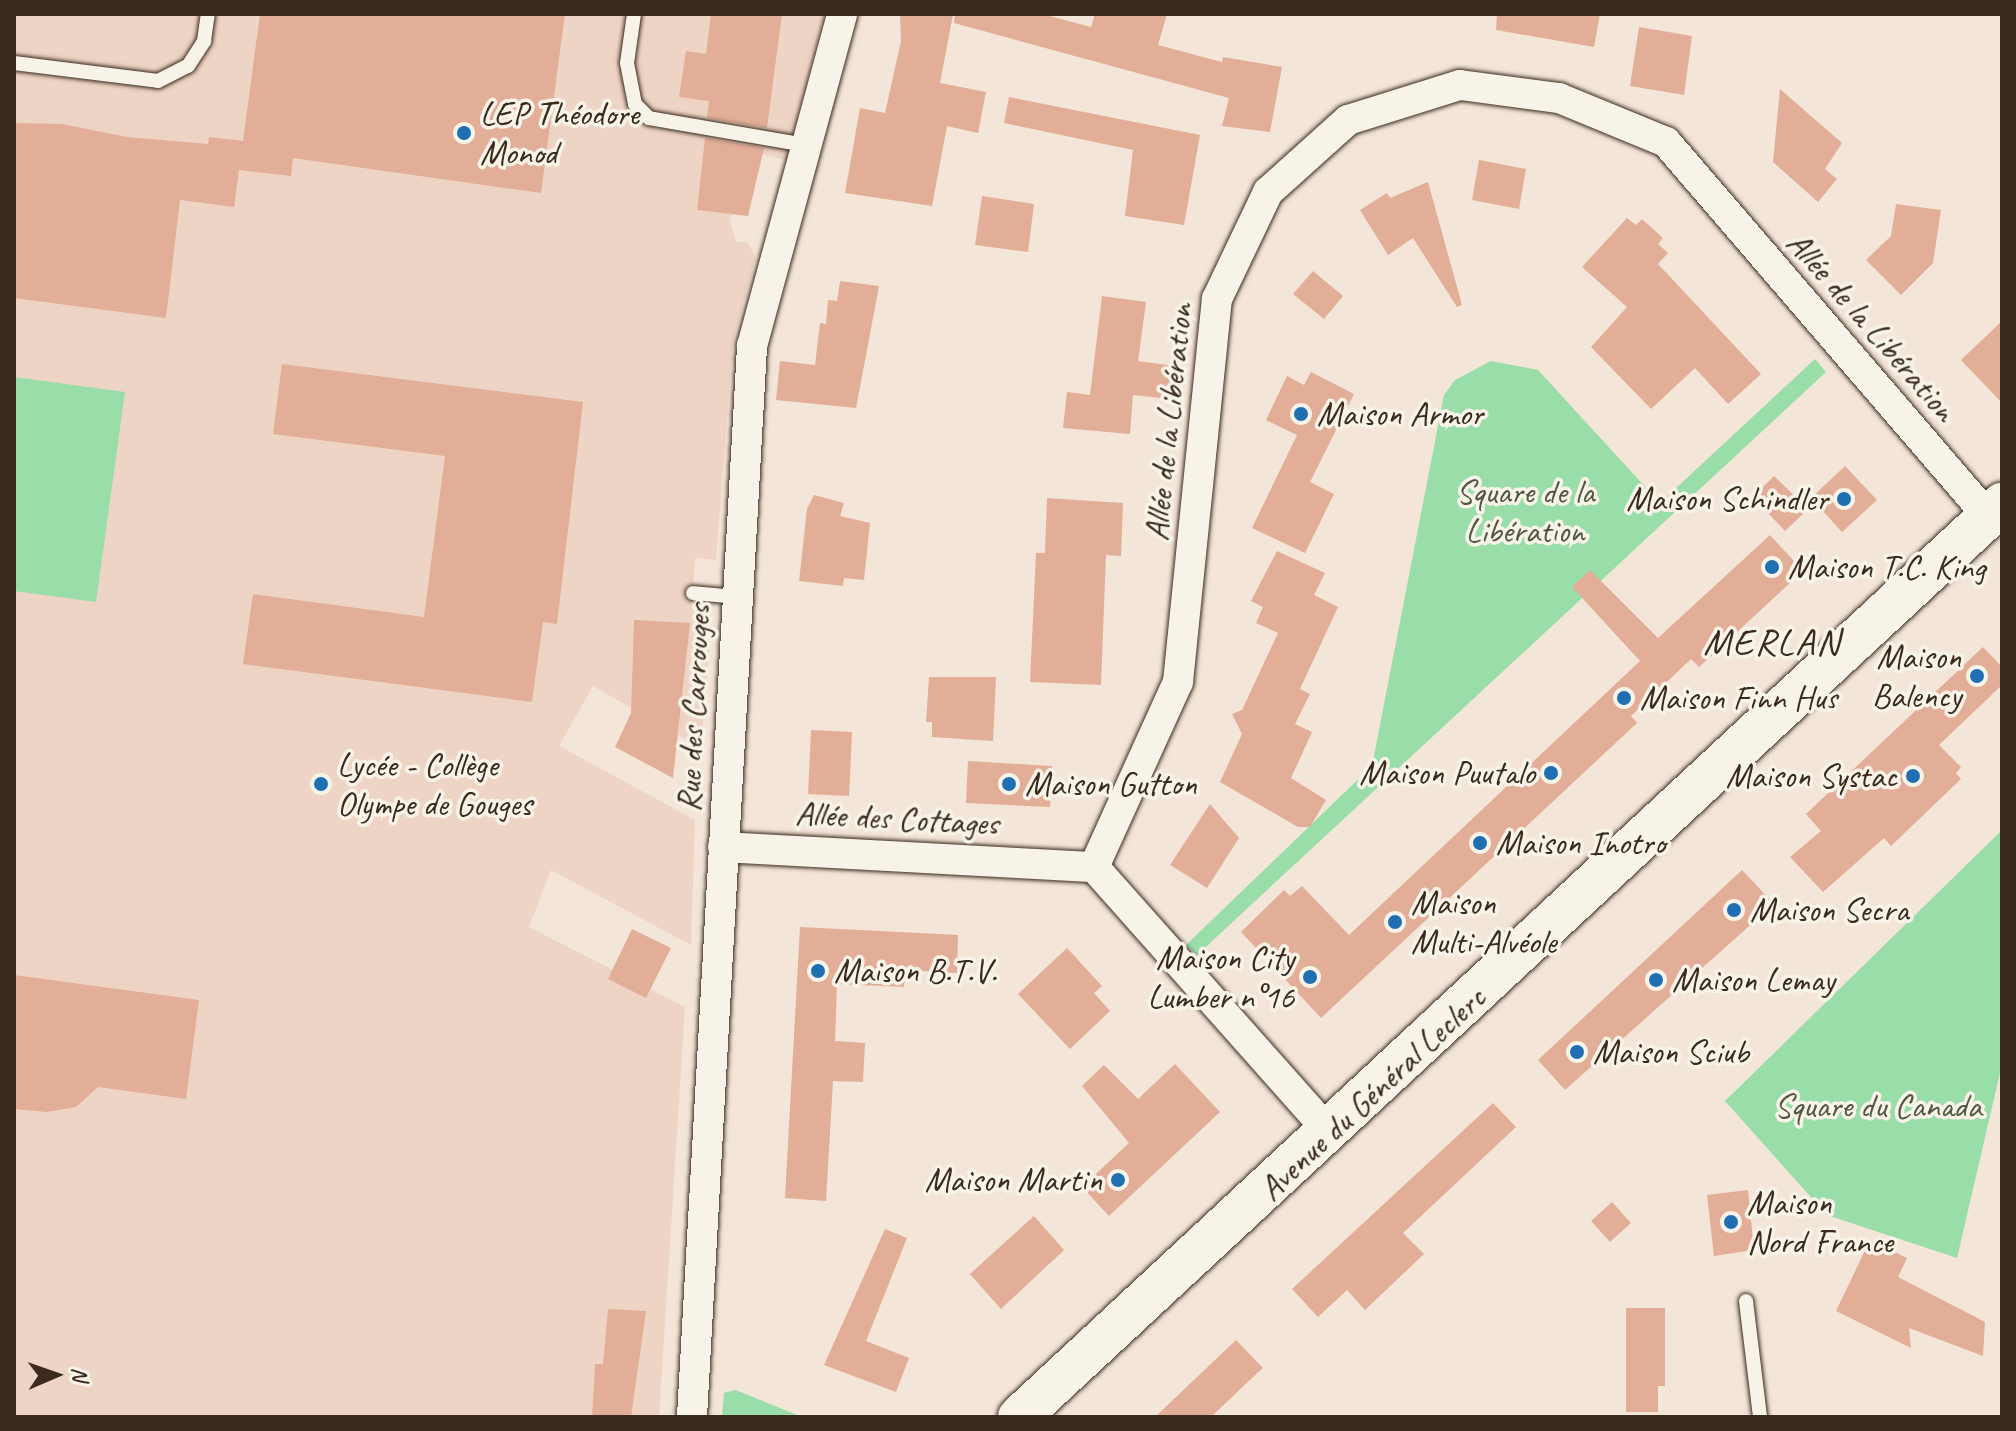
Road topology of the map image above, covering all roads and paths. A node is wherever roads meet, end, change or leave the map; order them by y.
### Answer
1 (208, 14) edge
2 (634, 14) edge
3 (842, 14) edge
4 (14, 63) edge
5 (806, 145) junction
6 (1995, 510) edge
7 (693, 593) dead end
8 (737, 597) junction
9 (723, 847) junction
10 (1094, 867) junction
11 (1330, 1133) junction
12 (1746, 1301) dead end
13 (692, 1417) edge
14 (1019, 1417) edge
15 (1760, 1417) edge

1 - 4 lane
2 - 5 lane
3 - 5 street, Rue des Carrouges
5 - 8 street, Rue des Carrouges
6 - 10 street, Allée de la Libération
6 - 11 street, Avenue du Général Leclerc
7 - 8 lane
8 - 9 street, Rue des Carrouges
9 - 10 street, Allée des Cottages
9 - 13 street, Rue des Carrouges
10 - 11 street
11 - 14 street, Avenue du Général Leclerc
12 - 15 lane

